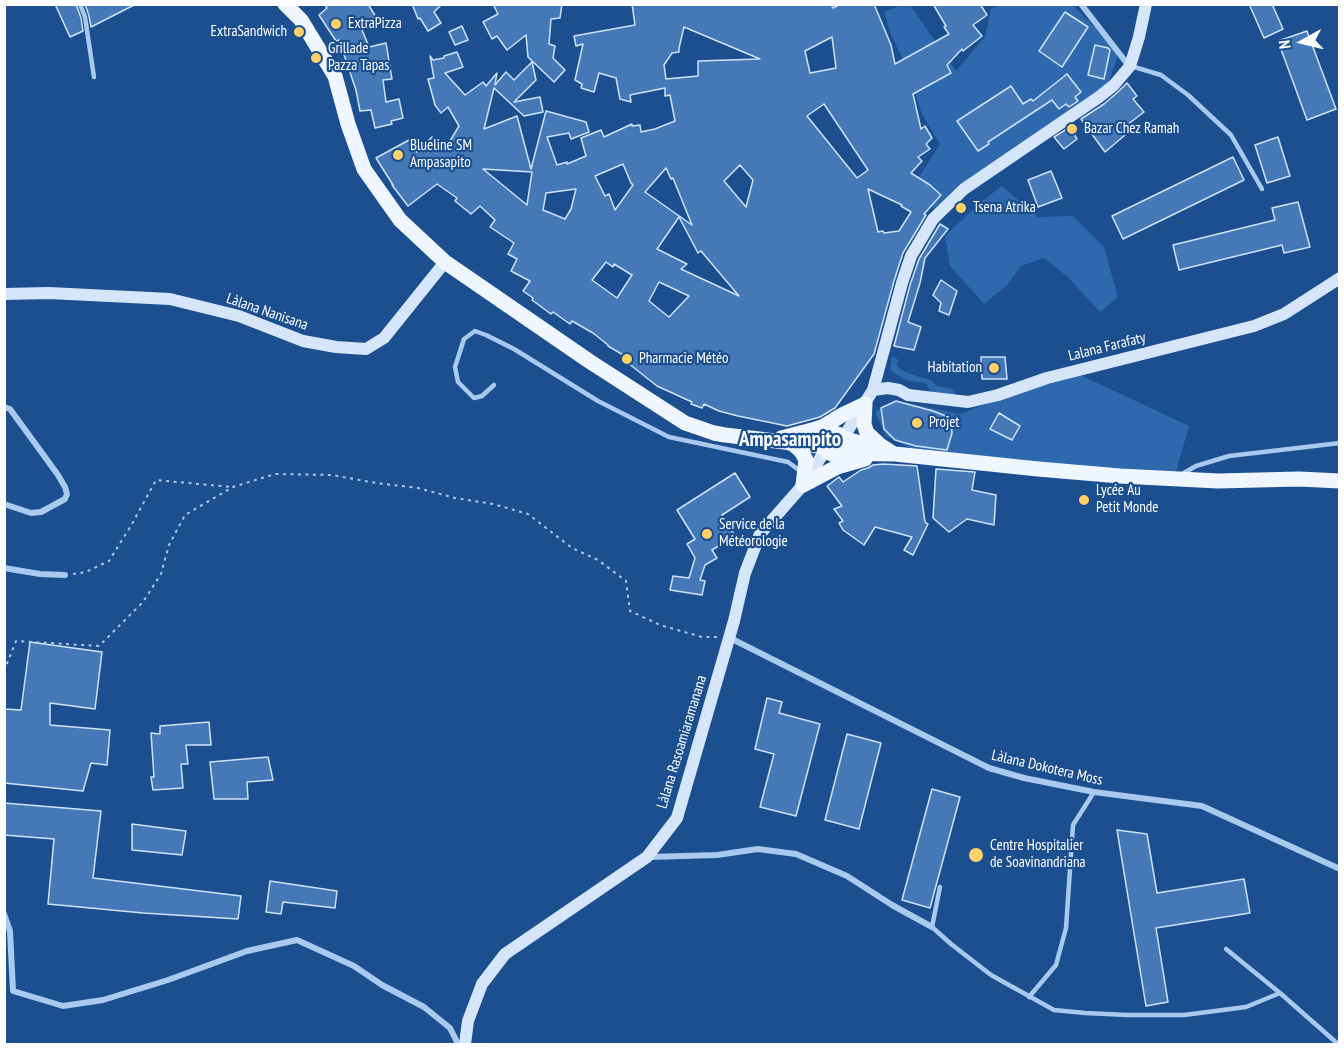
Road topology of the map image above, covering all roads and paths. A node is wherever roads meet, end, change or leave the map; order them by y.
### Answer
1 (80, 4) edge
2 (285, 4) edge
3 (1081, 4) edge
4 (1146, 4) edge
5 (1130, 66) junction
6 (94, 77) dead end
7 (1262, 189) dead end
8 (445, 262) junction
9 (1340, 278) edge
10 (4, 294) edge
11 (494, 385) dead end
12 (869, 397) junction
13 (4, 406) edge
14 (772, 440) junction
15 (1340, 443) edge
16 (835, 444) junction
17 (744, 452) junction
18 (895, 454) junction
19 (742, 459) dead end
20 (1174, 478) junction
21 (804, 480) junction
22 (1340, 481) edge
23 (232, 487) junction
24 (4, 504) edge
25 (4, 568) edge
26 (64, 575) joint
27 (729, 638) junction
28 (4, 671) edge
29 (1094, 792) junction
30 (647, 857) junction
31 (1340, 869) edge
32 (940, 887) dead end
33 (4, 914) edge
34 (932, 927) junction
35 (1226, 949) dead end
36 (1280, 993) junction
37 (1029, 996) junction
38 (458, 1044) edge
39 (465, 1044) edge
40 (1338, 1044) edge

1 - 6 lane
2 - 8 main road
3 - 5 street
4 - 5 main road
5 - 7 lane
5 - 12 main road
8 - 10 main road, Làlana Nanisana
8 - 14 main road
9 - 12 main road, Lalana Farafaty
11 - 17 lane
12 - 14 main road
12 - 16 main road, Làlana Rasoamiaramanana
12 - 18 main road
13 - 24 street
14 - 16 main road
14 - 21 main road
15 - 20 lane
16 - 18 main road
16 - 21 main road, Làlana Rasoamiaramanana
17 - 19 lane
17 - 21 lane
18 - 20 main road
18 - 21 main road
20 - 22 main road
21 - 27 main road, Làlana Rasoamiaramanana
23 - 26 path
23 - 27 path
23 - 28 path
25 - 26 street
27 - 29 street, Làlana Dokotera Moss
27 - 30 main road, Làlana Rasoamiaramanana
29 - 31 street, Làlana Dokotera Moss
29 - 37 lane
30 - 34 street
30 - 39 main road, Làlana Rasoamiaramanana
32 - 34 lane
33 - 38 street
34 - 37 lane
35 - 36 lane
36 - 37 lane
36 - 40 lane

